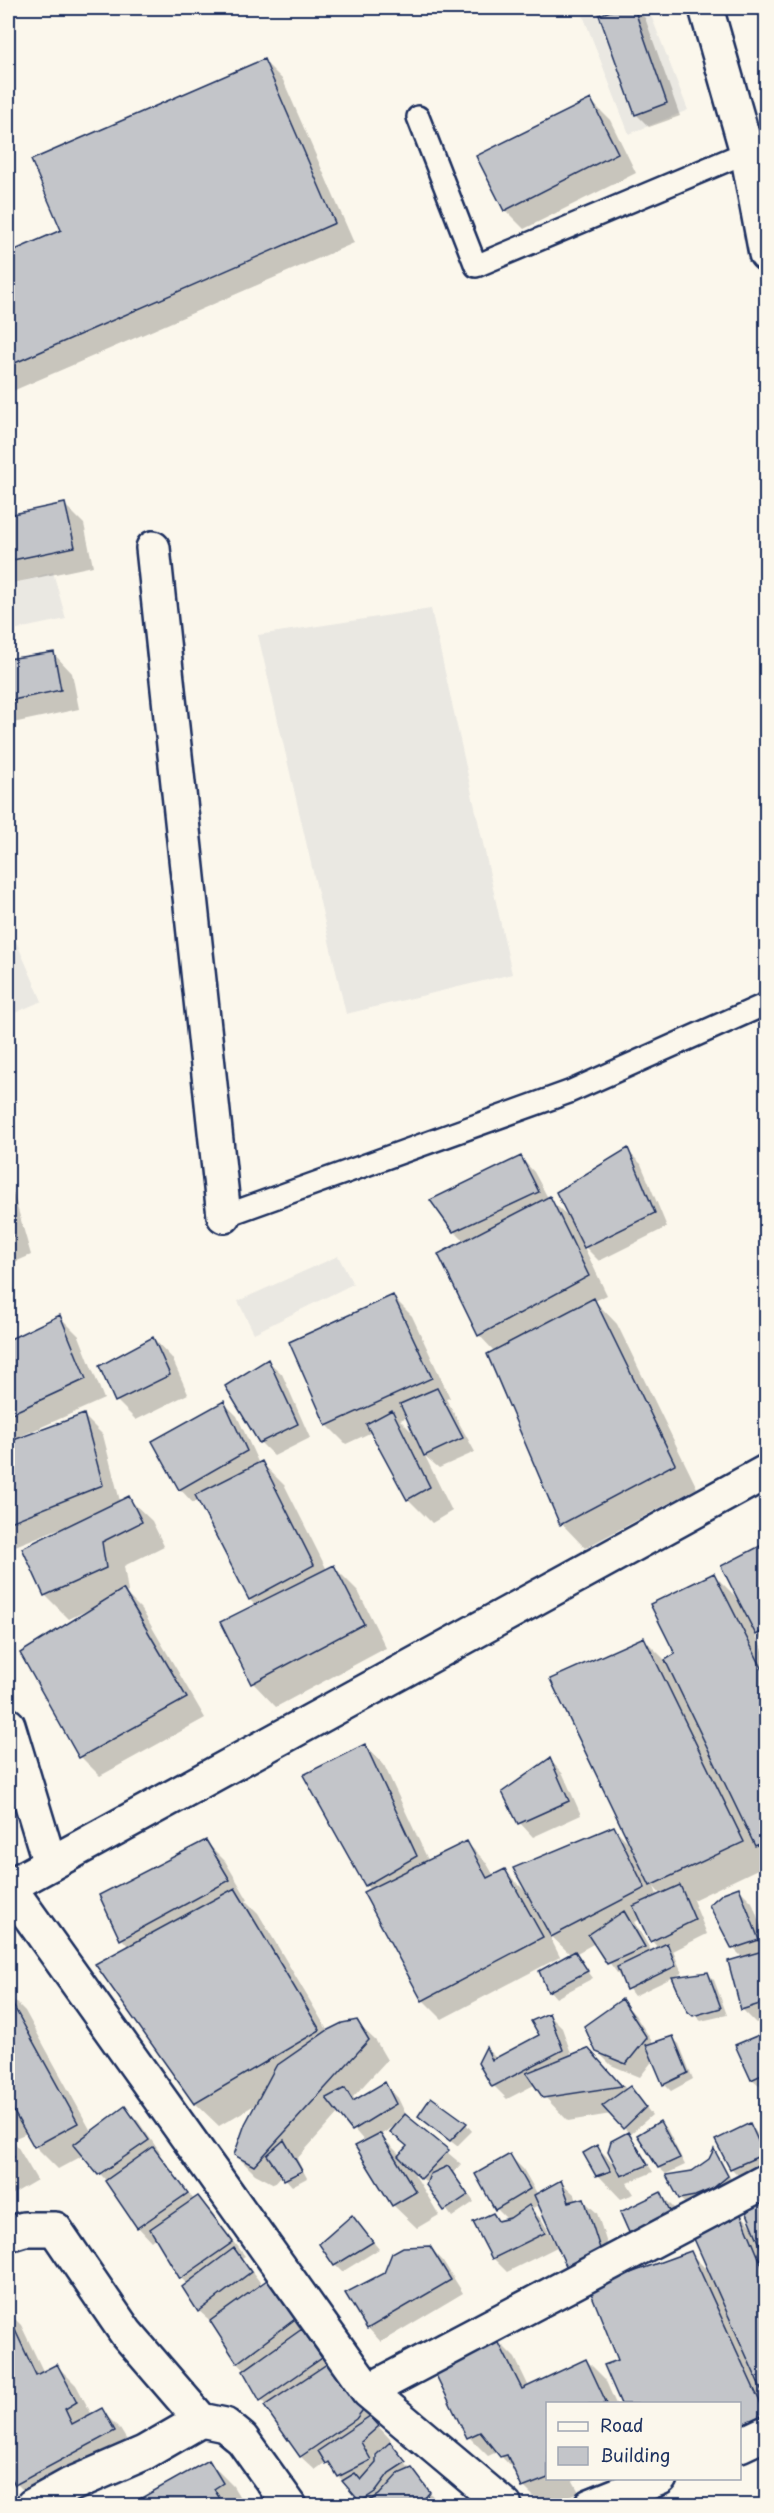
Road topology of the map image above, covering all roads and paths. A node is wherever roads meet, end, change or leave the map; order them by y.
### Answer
1 (706, 8) edge
2 (418, 117) dead end
3 (747, 152) junction
4 (766, 254) edge
5 (153, 549) dead end
6 (766, 1004) edge
7 (224, 1216) joint
8 (766, 1473) edge
9 (8, 1725) edge
10 (50, 1864) junction
11 (8, 1887) edge
12 (766, 2181) edge
13 (8, 2234) edge
14 (368, 2391) junction
15 (201, 2420) junction
16 (766, 2433) edge
17 (741, 2445) edge
18 (655, 2480) edge
19 (32, 2505) edge
20 (290, 2505) edge
21 (505, 2505) edge
22 (590, 2505) edge

1 - 3 street
2 - 3 lane
3 - 4 street
5 - 7 street
6 - 7 lane
8 - 10 street
9 - 10 street
10 - 11 street
11 - 14 street
12 - 14 street
13 - 15 street
14 - 21 street
15 - 19 street
15 - 20 street
16 - 17 street
18 - 22 street

